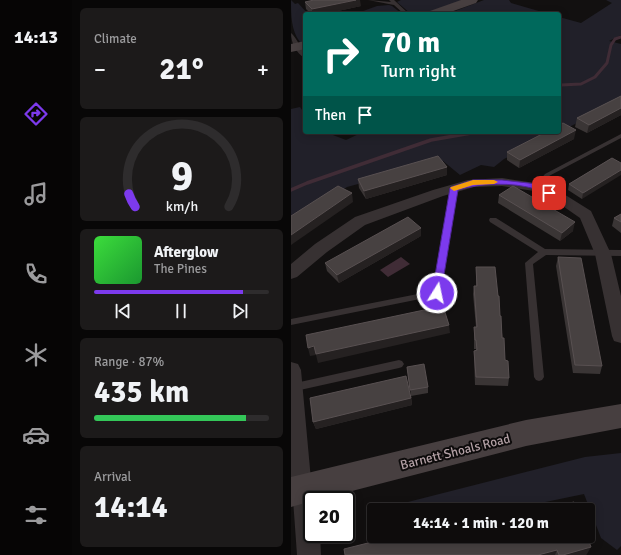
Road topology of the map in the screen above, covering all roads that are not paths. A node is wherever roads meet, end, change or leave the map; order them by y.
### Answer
1 (370, 0) edge
2 (391, 0) edge
3 (472, 0) edge
4 (395, 4) junction
5 (405, 12) edge
6 (439, 12) edge
7 (291, 34) edge
8 (300, 49) edge
9 (621, 136) edge
10 (537, 187) junction
11 (454, 188) junction
12 (493, 220) dead end
13 (544, 252) junction
14 (621, 253) edge
15 (603, 254) junction
16 (291, 273) edge
17 (291, 322) edge
18 (621, 336) edge
19 (399, 364) dead end
20 (539, 377) dead end
21 (291, 382) edge
22 (621, 416) edge
23 (298, 490) edge
24 (309, 555) edge

1 - 4 lane
2 - 4 lane
3 - 6 main road
4 - 5 lane
7 - 8 lane
9 - 10 lane
10 - 11 street
10 - 15 street
11 - 16 street
11 - 17 lane
12 - 13 lane
13 - 15 lane
13 - 20 lane
14 - 15 lane
15 - 18 street
19 - 21 lane
21 - 23 street
22 - 23 main road, Barnett Shoals Road
23 - 24 street

